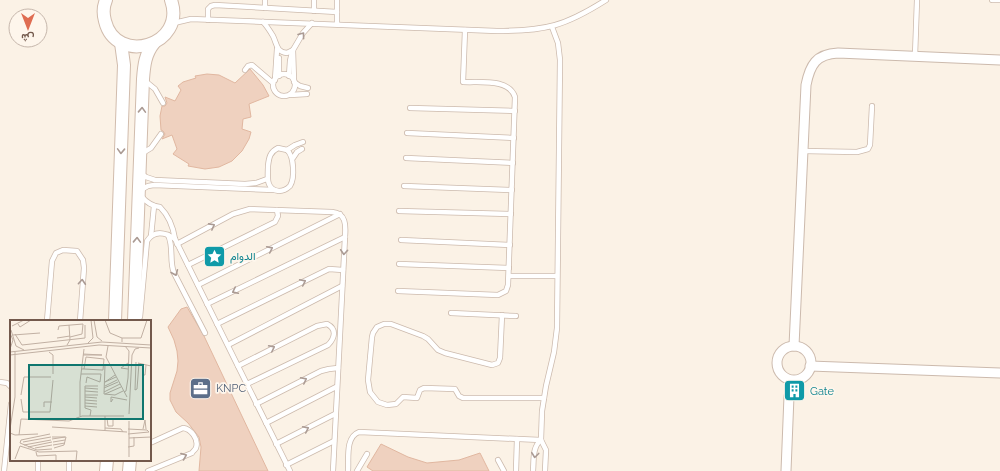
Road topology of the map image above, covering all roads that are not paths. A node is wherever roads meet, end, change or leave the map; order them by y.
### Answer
1 (106, 0) edge
2 (171, 0) edge
3 (265, 0) edge
4 (314, 0) edge
5 (337, 0) edge
6 (606, 0) edge
7 (916, 0) edge
8 (992, 0) edge
9 (1000, 0) edge
10 (265, 8) junction
11 (314, 11) junction
12 (337, 12) junction
13 (208, 20) junction
14 (263, 22) junction
15 (171, 23) junction
16 (312, 23) junction
17 (337, 24) junction
18 (552, 27) junction
19 (465, 30) junction
20 (121, 43) junction
21 (154, 43) junction
22 (277, 49) junction
23 (293, 50) junction
24 (915, 56) junction
25 (1000, 60) edge
26 (245, 70) dead end
27 (289, 76) junction
28 (143, 79) junction
29 (276, 80) junction
30 (294, 82) junction
31 (308, 88) dead end
32 (307, 94) dead end
33 (288, 95) junction
34 (162, 103) dead end
35 (872, 106) dead end
36 (410, 108) dead end
37 (515, 111) junction
38 (407, 133) dead end
39 (161, 134) dead end
40 (514, 138) junction
41 (303, 142) dead end
42 (302, 149) dead end
43 (287, 150) junction
44 (803, 151) junction
45 (140, 155) junction
46 (292, 158) junction
47 (406, 158) dead end
48 (513, 163) junction
49 (139, 170) junction
50 (268, 179) junction
51 (404, 186) dead end
52 (274, 190) junction
53 (512, 190) junction
54 (138, 193) junction
55 (154, 206) junction
56 (277, 210) junction
57 (398, 211) dead end
58 (340, 214) junction
59 (511, 214) junction
60 (168, 235) junction
61 (151, 236) junction
62 (345, 237) junction
63 (401, 240) dead end
64 (176, 241) junction
65 (510, 245) junction
66 (399, 264) dead end
67 (188, 265) junction
68 (509, 268) junction
69 (343, 270) junction
70 (509, 276) junction
71 (557, 276) junction
72 (198, 284) junction
73 (342, 286) junction
74 (117, 288) junction
75 (398, 291) dead end
76 (207, 304) junction
77 (452, 313) dead end
78 (502, 315) junction
79 (516, 316) dead end
80 (47, 320) edge
81 (80, 320) edge
82 (115, 320) edge
83 (119, 320) edge
84 (134, 320) edge
85 (139, 320) edge
86 (217, 324) junction
87 (205, 334) dead end
88 (228, 345) junction
89 (794, 346) junction
90 (238, 366) junction
91 (810, 366) junction
92 (338, 368) junction
93 (1000, 373) edge
94 (0, 382) edge
95 (247, 384) junction
96 (10, 386) edge
97 (336, 388) junction
98 (544, 398) junction
99 (256, 404) junction
100 (10, 414) edge
101 (335, 414) junction
102 (266, 423) junction
103 (517, 439) junction
104 (541, 440) junction
105 (334, 441) junction
106 (151, 443) edge
107 (276, 444) junction
108 (367, 454) dead end
109 (498, 460) dead end
110 (107, 461) edge
111 (130, 461) edge
112 (286, 465) junction
113 (4, 471) edge
114 (106, 471) edge
115 (129, 471) edge
116 (148, 471) edge
117 (290, 471) edge
118 (333, 471) edge
119 (348, 471) edge
120 (357, 471) edge
121 (504, 471) edge
122 (516, 471) edge
123 (533, 471) edge
124 (545, 471) edge
125 (786, 471) edge
126 (792, 471) edge

1 - 20 main road
2 - 15 main road
3 - 10 lane
4 - 11 lane
5 - 12 lane
6 - 18 lane
7 - 24 lane
8 - 9 lane
10 - 11 lane
10 - 13 lane
11 - 12 lane
12 - 17 lane
13 - 14 lane
13 - 15 lane
14 - 16 lane
14 - 22 lane
15 - 21 main road
16 - 17 lane
23 -> 16 lane
17 - 19 lane
18 - 19 lane
18 - 71 lane
19 - 37 lane
20 - 21 main road
20 -> 74 main road
21 - 28 main road
22 - 23 lane
22 - 29 lane
23 - 27 lane
23 - 30 lane
24 - 25 street
24 - 44 street
26 - 29 lane
27 - 29 lane
27 - 30 lane
28 - 34 lane
45 -> 28 main road
29 - 33 lane
30 - 31 lane
30 - 33 lane
32 - 33 lane
35 - 44 lane
36 - 37 lane
37 - 40 lane
38 - 40 lane
39 - 45 lane
40 - 48 lane
41 - 43 lane
42 - 46 lane
43 - 46 lane
43 - 50 lane
44 - 89 street
45 - 49 main road
46 - 52 lane
47 - 48 lane
48 - 53 lane
49 - 50 lane
49 - 54 main road
50 - 52 lane
51 - 53 lane
52 - 54 lane
53 - 59 lane
54 - 55 lane
84 -> 54 main road
55 - 61 lane
55 - 64 lane
56 - 58 lane
64 -> 56 lane
56 - 67 lane
57 - 59 lane
58 - 62 lane
72 -> 58 lane
59 - 65 lane
60 - 61 lane
60 - 64 lane
60 -> 87 lane
61 - 85 lane
62 -> 69 lane
62 -> 76 lane
63 - 65 lane
64 - 67 lane
65 - 68 lane
66 - 68 lane
67 - 72 lane
68 - 70 lane
69 - 73 lane
86 -> 69 lane
70 - 71 lane
70 - 75 lane
71 - 98 lane
72 - 76 lane
73 - 88 lane
73 - 92 lane
74 - 82 main road
74 - 83 main road
76 - 86 lane
77 - 78 lane
78 - 79 lane
78 - 98 lane
81 -> 80 lane
86 - 88 lane
88 - 90 lane
89 - 91 street
89 - 91 street
90 - 95 lane
90 -> 95 lane
91 - 93 street
92 - 97 lane
99 -> 92 lane
94 - 96 lane
95 - 99 lane
97 - 101 lane
97 - 102 lane
98 - 104 lane
99 - 102 lane
100 - 113 lane
101 - 105 lane
107 -> 101 lane
102 - 107 lane
103 - 104 lane
103 - 119 lane
103 - 122 lane
104 -> 123 lane
104 - 124 lane
105 - 112 lane
105 - 118 lane
116 -> 106 lane
107 - 112 lane
108 - 120 lane
109 - 121 lane
110 - 114 main road
111 - 115 main road
112 - 117 lane
125 - 126 street

